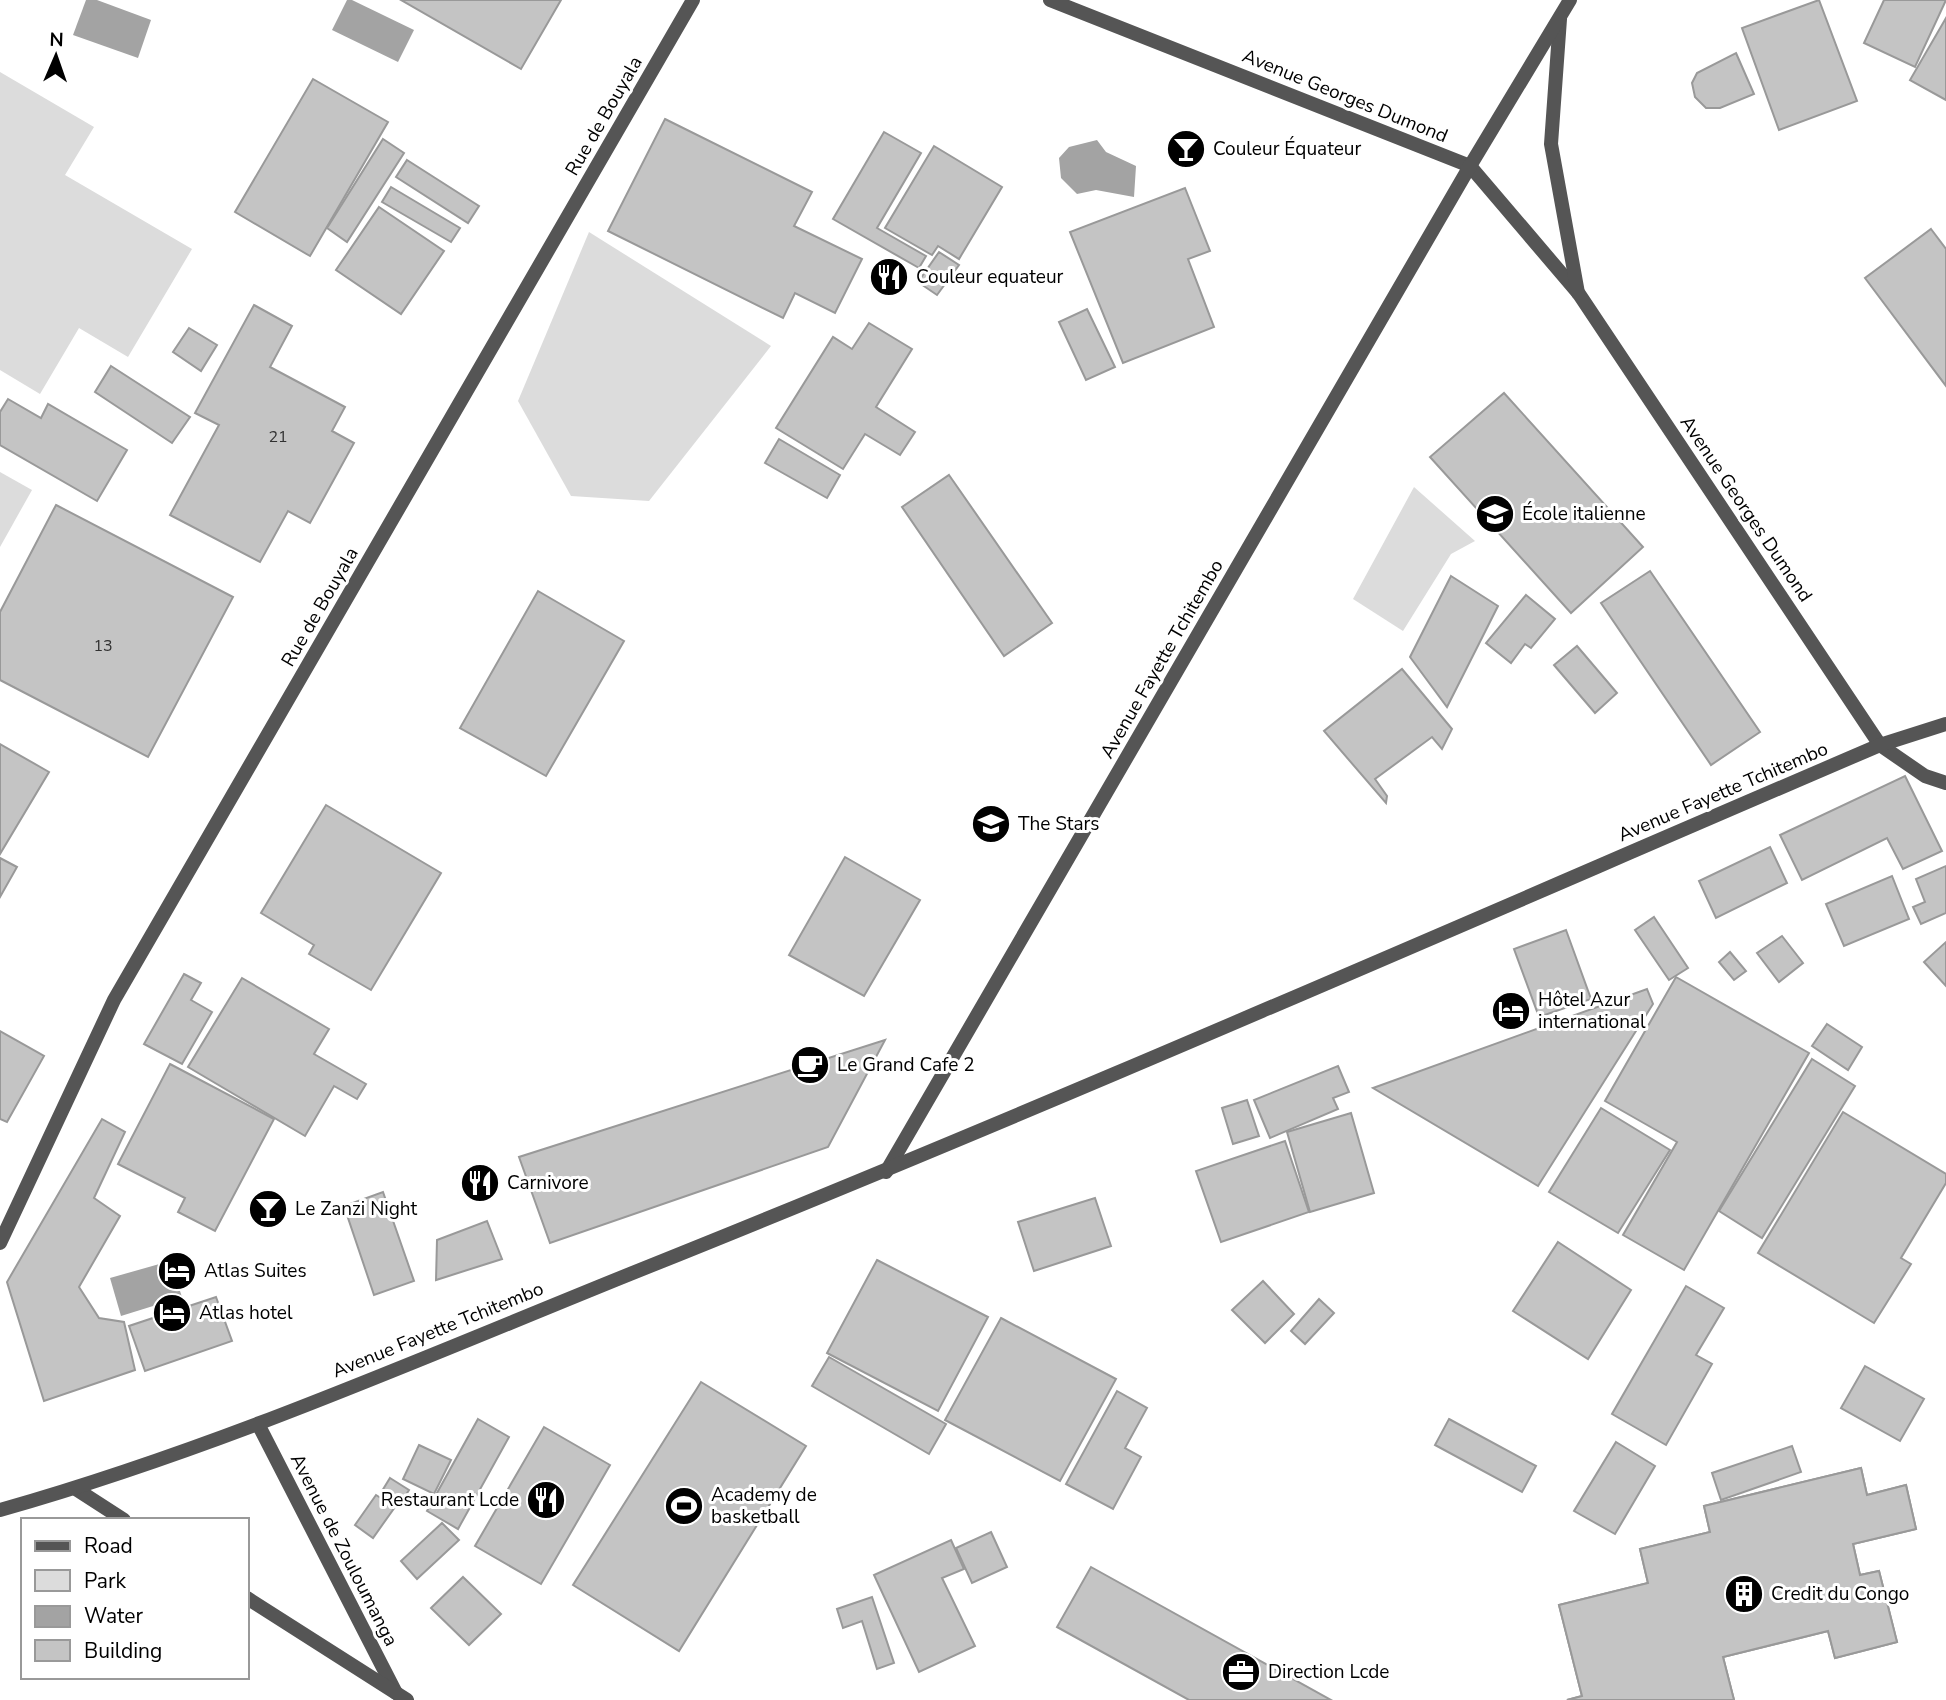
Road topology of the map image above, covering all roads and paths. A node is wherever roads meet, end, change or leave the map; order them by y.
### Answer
1 (693, 0) edge
2 (1050, 0) edge
3 (1570, 0) edge
4 (1560, 16) junction
5 (1471, 166) junction
6 (1579, 295) junction
7 (1946, 724) edge
8 (1881, 745) junction
9 (1946, 783) edge
10 (886, 1172) junction
11 (0, 1243) edge
12 (258, 1424) junction
13 (76, 1489) junction
14 (0, 1510) edge
15 (121, 1518) edge
16 (248, 1599) edge
17 (401, 1696) edge

1 - 11 street, Rue de Bouyala
2 - 5 street, Avenue Georges Dumond
3 - 4 street, Avenue Fayette Tchitembo
4 - 5 street, Avenue Fayette Tchitembo
4 - 6 street, Avenue Georges Dumond
5 - 6 street, Avenue Georges Dumond
5 - 10 street, Avenue Fayette Tchitembo
6 - 8 street, Avenue Georges Dumond
7 - 8 street, Avenue Fayette Tchitembo
8 - 9 street
8 - 10 street, Avenue Fayette Tchitembo
10 - 12 street, Avenue Fayette Tchitembo
12 - 13 street, Avenue Fayette Tchitembo
12 - 17 street, Avenue de Zouloumanga
13 - 14 street, Avenue Fayette Tchitembo
13 - 15 street
16 - 17 street, Avenue de Zouloumanga

